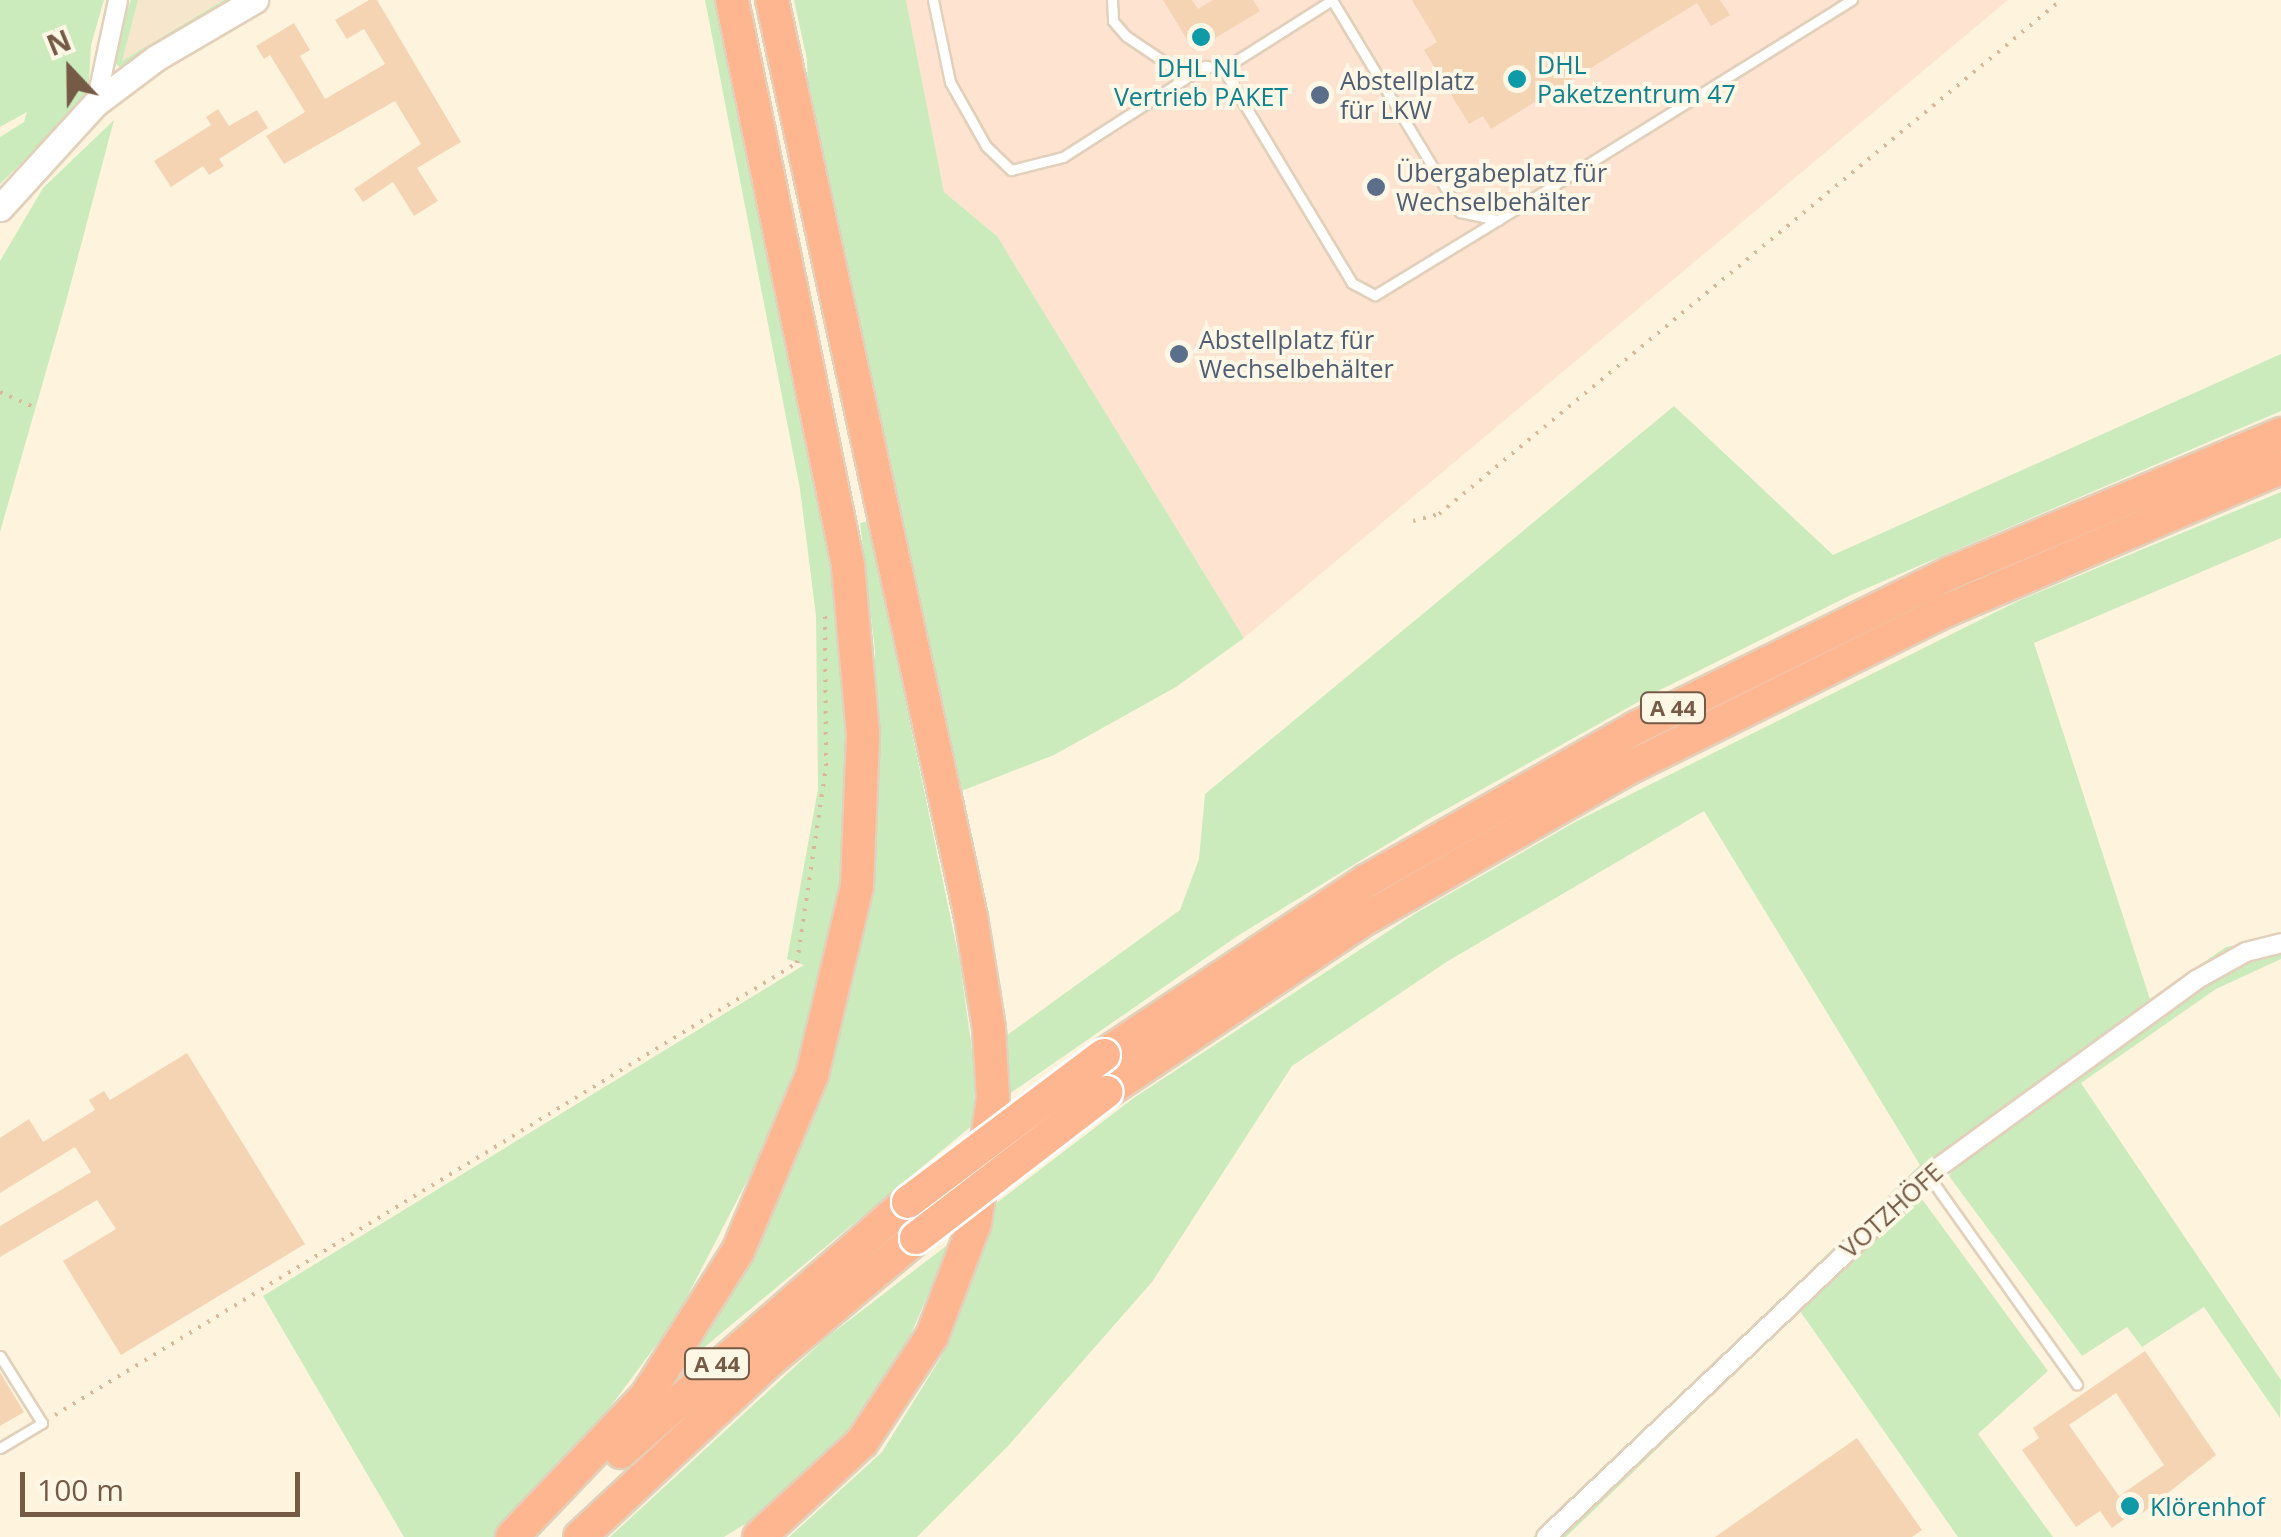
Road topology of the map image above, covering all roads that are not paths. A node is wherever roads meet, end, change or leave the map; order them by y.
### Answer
1 (118, 0) edge
2 (254, 0) edge
3 (732, 0) edge
4 (772, 0) edge
5 (933, 0) edge
6 (1112, 0) edge
7 (1332, 0) edge
8 (1852, 0) edge
9 (1224, 69) junction
10 (1187, 78) junction
11 (96, 103) junction
12 (0, 208) edge
13 (1498, 220) junction
14 (2281, 434) edge
15 (2281, 468) edge
16 (2281, 943) edge
17 (1928, 1174) junction
18 (0, 1356) edge
19 (2077, 1385) dead end
20 (0, 1448) edge
21 (512, 1537) edge
22 (534, 1537) edge
23 (580, 1537) edge
24 (759, 1537) edge
25 (1546, 1537) edge

1 - 11 street
2 - 11 main road
3 - 21 highway
4 - 24 highway
5 - 10 lane
6 - 10 lane
7 - 9 lane
7 - 13 lane
8 - 13 lane
9 - 10 lane
9 - 13 lane
11 - 12 main road
14 - 22 highway, A 44, bridge
15 - 23 highway, A 44, bridge
16 - 17 street, VOTZHÖFE
17 - 19 lane
17 - 25 street, VOTZHÖFE
18 - 20 lane

